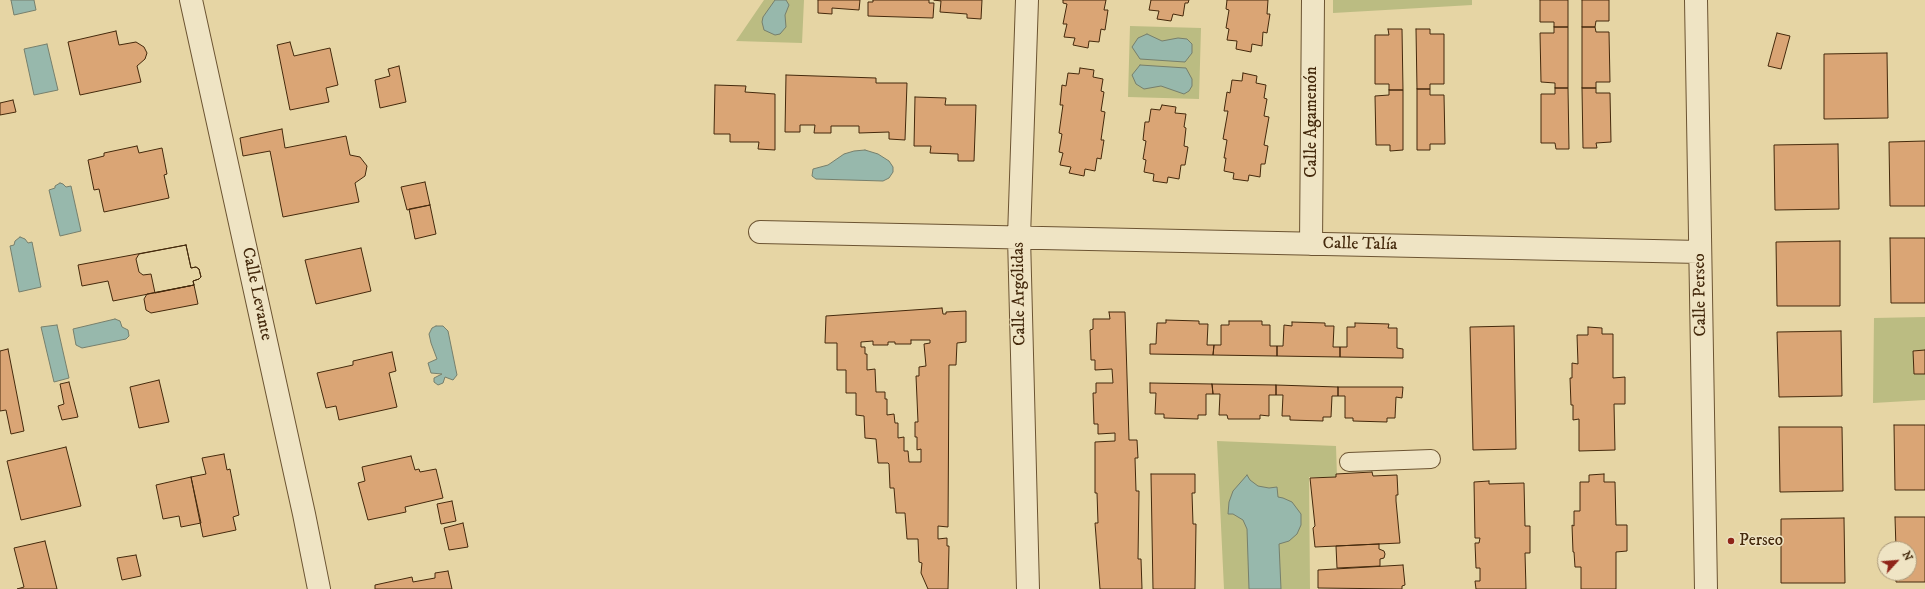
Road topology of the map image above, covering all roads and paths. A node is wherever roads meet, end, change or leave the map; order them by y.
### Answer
1 (191, 0) edge
2 (1027, 0) edge
3 (1312, 0) edge
4 (1696, 0) edge
5 (760, 232) dead end
6 (1019, 237) junction
7 (1311, 244) junction
8 (1700, 252) junction
9 (1431, 459) dead end
10 (1349, 462) dead end
11 (319, 589) edge
12 (1028, 589) edge
13 (1706, 589) edge

1 - 11 street, Calle Levante
2 - 6 street, Calle Argólidas
3 - 7 street, Calle Agamenón
4 - 8 street, Calle Perseo
5 - 6 street, Calle Talía
6 - 7 street, Calle Talía
6 - 12 street, Calle Argólidas
7 - 8 street, Calle Talía
8 - 13 street, Calle Perseo
9 - 10 lane

